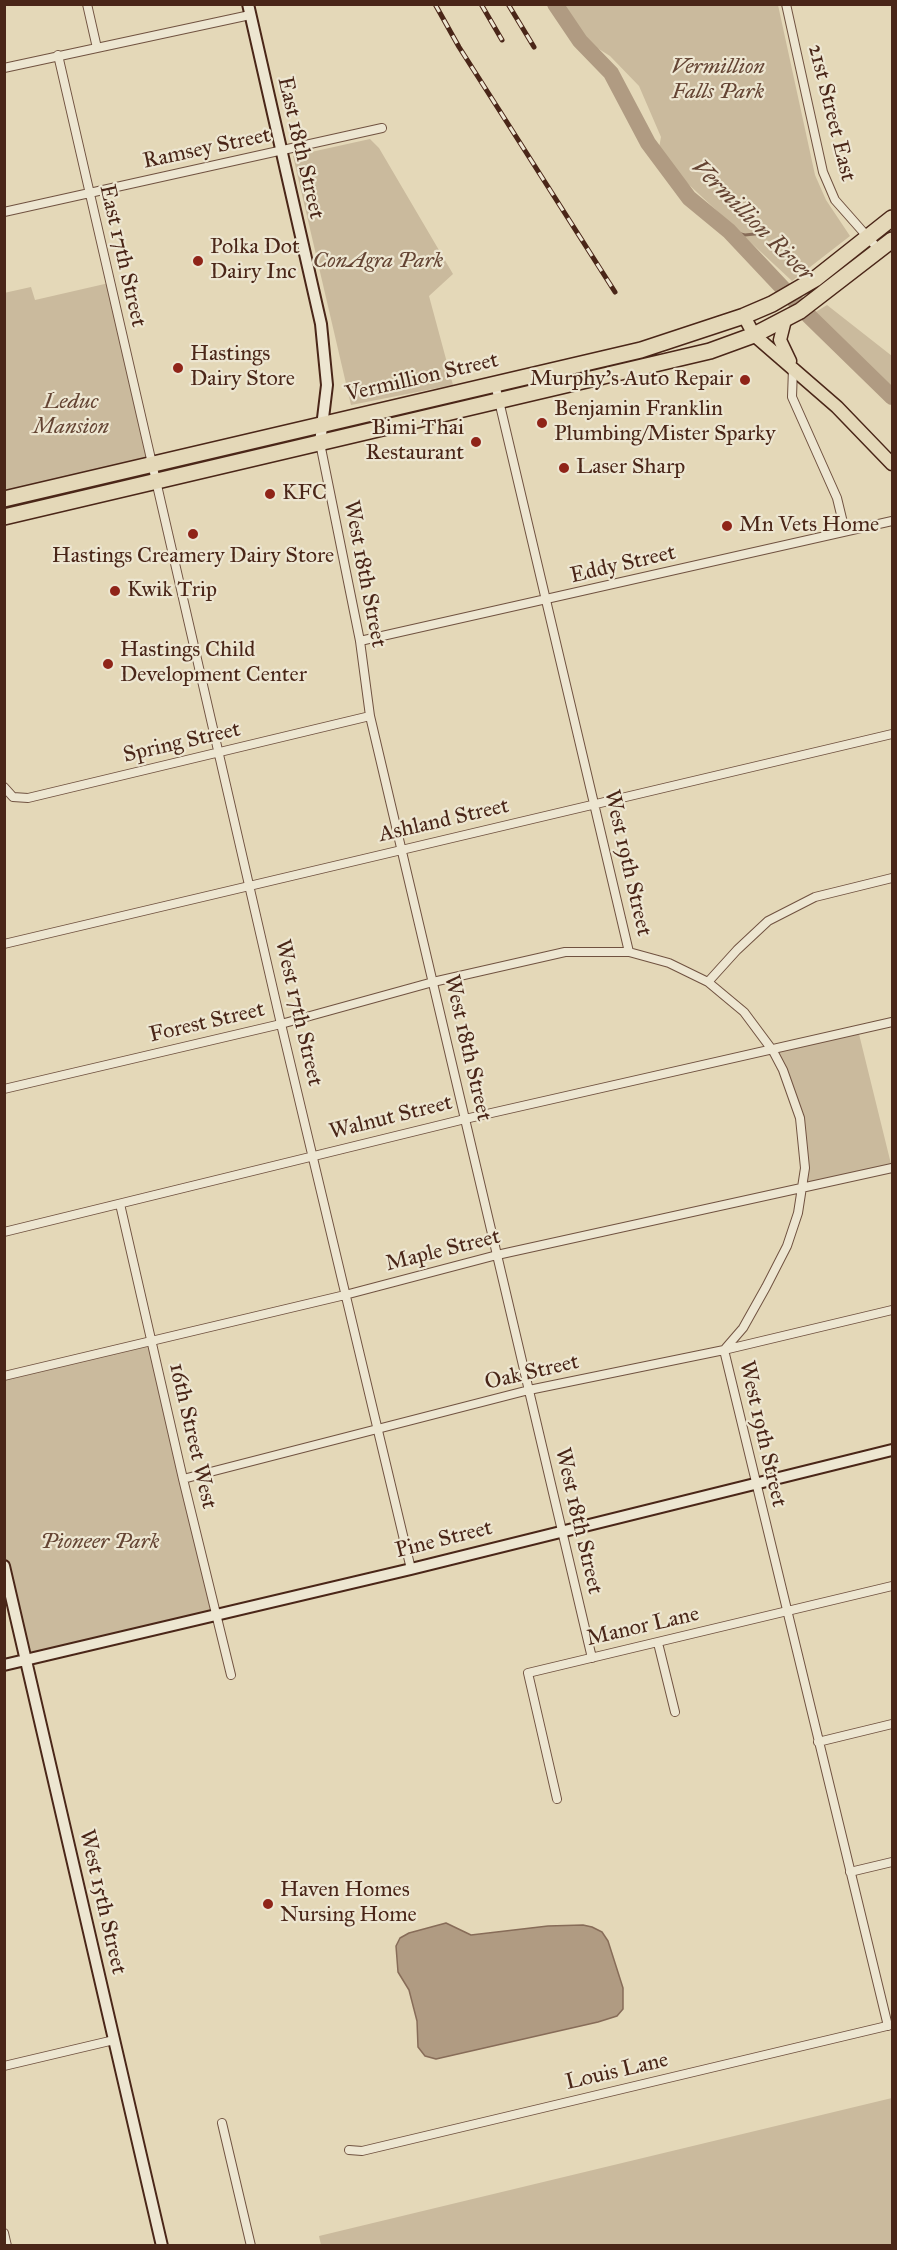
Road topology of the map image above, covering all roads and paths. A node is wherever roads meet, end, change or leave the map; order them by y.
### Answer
1 (87, 4) edge
2 (786, 4) edge
3 (249, 10) edge
4 (98, 48) junction
5 (58, 56) junction
6 (4, 68) edge
7 (382, 128) dead end
8 (281, 152) junction
9 (90, 193) junction
10 (4, 212) edge
11 (892, 218) edge
12 (868, 239) junction
13 (892, 240) edge
14 (880, 251) junction
15 (744, 316) junction
16 (785, 320) junction
17 (754, 335) junction
18 (793, 368) junction
19 (495, 384) junction
20 (498, 401) junction
21 (324, 424) junction
22 (320, 443) junction
23 (892, 464) edge
24 (152, 465) junction
25 (156, 482) junction
26 (4, 499) edge
27 (4, 517) edge
28 (892, 521) edge
29 (845, 531) junction
30 (546, 601) junction
31 (360, 640) junction
32 (370, 716) junction
33 (892, 735) edge
34 (219, 753) junction
35 (4, 787) edge
36 (595, 805) junction
37 (401, 849) junction
38 (892, 878) edge
39 (250, 887) junction
40 (4, 944) edge
41 (629, 952) junction
42 (433, 982) junction
43 (708, 982) junction
44 (892, 1022) edge
45 (281, 1024) junction
46 (773, 1051) junction
47 (4, 1089) edge
48 (465, 1119) junction
49 (314, 1156) junction
50 (892, 1168) edge
51 (804, 1189) junction
52 (120, 1204) junction
53 (4, 1232) edge
54 (497, 1255) junction
55 (345, 1295) junction
56 (892, 1310) edge
57 (151, 1342) junction
58 (724, 1350) junction
59 (4, 1376) edge
60 (529, 1390) junction
61 (377, 1431) junction
62 (892, 1450) edge
63 (183, 1479) junction
64 (755, 1485) junction
65 (562, 1532) junction
66 (4, 1566) edge
67 (411, 1569) junction
68 (892, 1586) edge
69 (786, 1612) junction
70 (217, 1615) junction
71 (658, 1642) junction
72 (592, 1658) junction
73 (26, 1659) junction
74 (4, 1665) edge
75 (231, 1675) dead end
76 (675, 1712) dead end
77 (892, 1724) edge
78 (818, 1742) junction
79 (557, 1799) dead end
80 (892, 1862) edge
81 (850, 1872) junction
82 (890, 2025) edge
83 (114, 2040) junction
84 (4, 2066) edge
85 (222, 2123) dead end
86 (349, 2150) dead end
87 (4, 2233) edge
88 (8, 2246) edge
89 (162, 2246) edge
90 (251, 2246) edge

1 - 4 street
2 - 12 street, 21st Street East
3 - 4 street
3 - 8 street, East 18th Street
4 - 5 street
5 - 6 street
5 - 9 street, East 17th Street
7 - 8 street, Ramsey Street
8 - 9 street, Ramsey Street
8 - 21 street, East 18th Street
9 - 10 street, Ramsey Street
9 - 24 street, East 17th Street
11 - 12 highway, Vermillion Street
12 - 14 street, 21st Street East
12 - 15 highway, Vermillion Street
13 - 14 highway, Vermillion Street
14 - 16 highway, Vermillion Street
15 - 17 main road
15 - 19 highway, Vermillion Street
16 - 17 highway, Vermillion Street
16 - 18 main road
17 - 18 main road
17 - 20 highway, Vermillion Street
18 - 23 main road
18 - 29 street
19 - 20 street, West 19th Street
19 - 21 highway, Vermillion Street
20 - 22 highway, Vermillion Street
20 - 30 street, West 19th Street
21 - 22 street, East 18th Street
21 - 24 highway, Vermillion Street
22 - 25 highway, Vermillion Street
22 - 31 street, West 18th Street
24 - 25 street, West 17th Street
24 - 26 highway, Vermillion Street
25 - 27 highway, Vermillion Street
25 - 34 street, West 17th Street
28 - 29 street, Eddy Street
29 - 30 street, Eddy Street
30 - 31 street, Eddy Street
30 - 36 street, West 19th Street
31 - 32 street, West 18th Street
32 - 34 street, Spring Street
32 - 37 street, West 18th Street
33 - 36 street, Ashland Street
34 - 35 street, Spring Street
34 - 39 street, West 17th Street
36 - 37 street, Ashland Street
36 - 41 street, West 19th Street
37 - 39 street, Ashland Street
37 - 42 street, West 18th Street
38 - 43 street
39 - 40 street, Ashland Street
39 - 45 street, West 17th Street
41 - 42 street, Forest Street
41 - 43 street, West 19th Street
42 - 45 street, Forest Street
42 - 48 street, West 18th Street
43 - 46 street, West 19th Street
44 - 46 street, Walnut Street
45 - 47 street, Forest Street
45 - 49 street, West 17th Street
46 - 48 street, Walnut Street
46 - 51 street, West 19th Street
48 - 49 street, Walnut Street
48 - 54 street, West 18th Street
49 - 52 street, Walnut Street
49 - 55 street, West 17th Street
50 - 51 street, Maple Street
51 - 54 street, Maple Street
51 - 58 street, West 19th Street
52 - 53 street, Walnut Street
52 - 57 street, 16th Street West
54 - 55 street, Maple Street
54 - 60 street, West 18th Street
55 - 57 street, Maple Street
55 - 61 street, West 17th Street
56 - 58 street, Oak Street
57 - 59 street, Maple Street
57 - 63 street, 16th Street West
58 - 60 street, Oak Street
58 - 64 street, West 19th Street
60 - 61 street, Oak Street
60 - 65 street, West 18th Street
61 - 63 street, Oak Street
61 - 67 street, West 17th Street
62 - 64 street, Pine Street
63 - 70 street, 16th Street West
64 - 65 street, Pine Street
64 - 69 street, West 19th Street
65 - 67 street, Pine Street
65 - 72 street, West 18th Street
66 - 73 street, West 15th Street
67 - 70 street, Pine Street
68 - 69 street, Manor Lane
69 - 71 street, Manor Lane
69 - 78 street, West 19th Street
70 - 73 street, Pine Street
70 - 75 street, 16th Street West
71 - 72 street, Manor Lane
71 - 76 street
72 - 79 street, Manor Lane
73 - 74 street, Pine Street
73 - 83 street, West 15th Street
77 - 78 street
78 - 81 street, West 19th Street
80 - 81 street
81 - 82 street, West 19th Street
82 - 86 street, Louis Lane
83 - 84 street
83 - 89 street, West 15th Street
85 - 90 street
87 - 88 street

